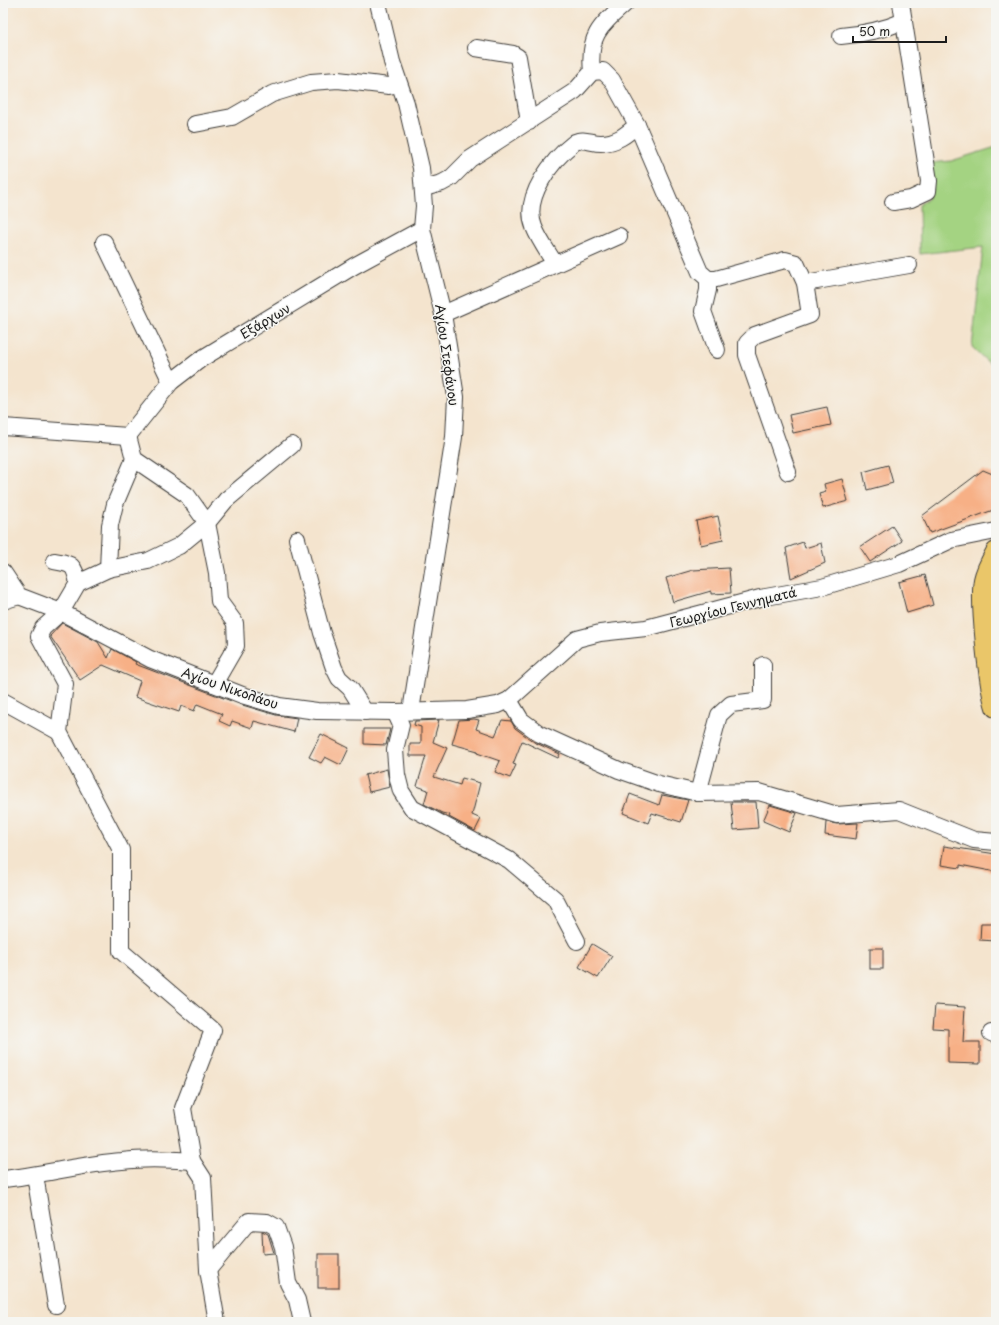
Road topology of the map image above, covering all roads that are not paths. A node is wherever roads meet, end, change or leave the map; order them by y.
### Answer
1 (378, 3) edge
2 (626, 3) edge
3 (901, 3) edge
4 (904, 21) junction
5 (841, 36) dead end
6 (476, 48) dead end
7 (592, 72) junction
8 (399, 84) junction
9 (529, 122) junction
10 (195, 124) dead end
11 (637, 125) junction
12 (424, 188) junction
13 (893, 202) dead end
14 (422, 229) junction
15 (619, 236) dead end
16 (104, 242) dead end
17 (555, 264) junction
18 (909, 265) dead end
19 (708, 279) junction
20 (805, 282) junction
21 (443, 314) junction
22 (717, 350) dead end
23 (171, 382) junction
24 (3, 427) edge
25 (128, 436) junction
26 (292, 445) dead end
27 (134, 459) junction
28 (788, 472) dead end
29 (206, 523) junction
30 (996, 531) edge
31 (296, 539) dead end
32 (996, 552) edge
33 (54, 561) dead end
34 (108, 569) junction
35 (4, 573) edge
36 (78, 583) junction
37 (19, 596) junction
38 (3, 601) edge
39 (61, 612) junction
40 (763, 665) dead end
41 (214, 684) junction
42 (509, 700) junction
43 (3, 701) edge
44 (996, 707) edge
45 (365, 712) junction
46 (395, 712) junction
47 (411, 712) junction
48 (60, 732) junction
49 (698, 793) junction
50 (996, 842) edge
51 (577, 941) dead end
52 (192, 1161) junction
53 (35, 1175) junction
54 (3, 1179) edge
55 (208, 1270) junction
56 (56, 1305) dead end
57 (217, 1322) edge
58 (302, 1322) edge

1 - 8 street, Αγίου Στεφάνου
2 - 7 street
3 - 4 street
4 - 5 street
4 - 13 street
6 - 9 street
7 - 9 street
7 - 11 street
8 - 10 street
8 - 12 street, Αγίου Στεφάνου
9 - 12 street
11 - 17 street
11 - 19 street
12 - 14 street, Αγίου Στεφάνου
14 - 21 street, Αγίου Στεφάνου
14 - 23 street, Εξάρχων
15 - 17 street
16 - 23 street
17 - 21 street
18 - 20 street
19 - 20 street
19 - 22 street
20 - 28 street
21 - 47 street, Αγίου Στεφάνου
23 - 25 street, Εξάρχων
24 - 25 street
25 - 27 street
26 - 29 street
27 - 29 street
27 - 34 street
29 - 34 street
29 - 41 street
30 - 42 street, Γεωργίου Γεννηματά
31 - 45 street
32 - 44 main road
33 - 36 street
34 - 36 street
35 - 37 street
36 - 39 street
37 - 38 street
37 - 39 street, Αγίου Νικολάου
39 - 41 street, Αγίου Νικολάου
39 - 48 street
40 - 49 street
41 - 45 street, Αγίου Νικολάου
42 - 47 street, Αγίου Νικολάου
42 - 49 street
43 - 48 street
45 - 46 street, Αγίου Νικολάου
46 - 47 street, Αγίου Νικολάου
46 - 51 street
48 - 52 street
49 - 50 street
52 - 53 street
52 - 55 street
53 - 54 street
53 - 56 street
55 - 57 street
55 - 58 street

